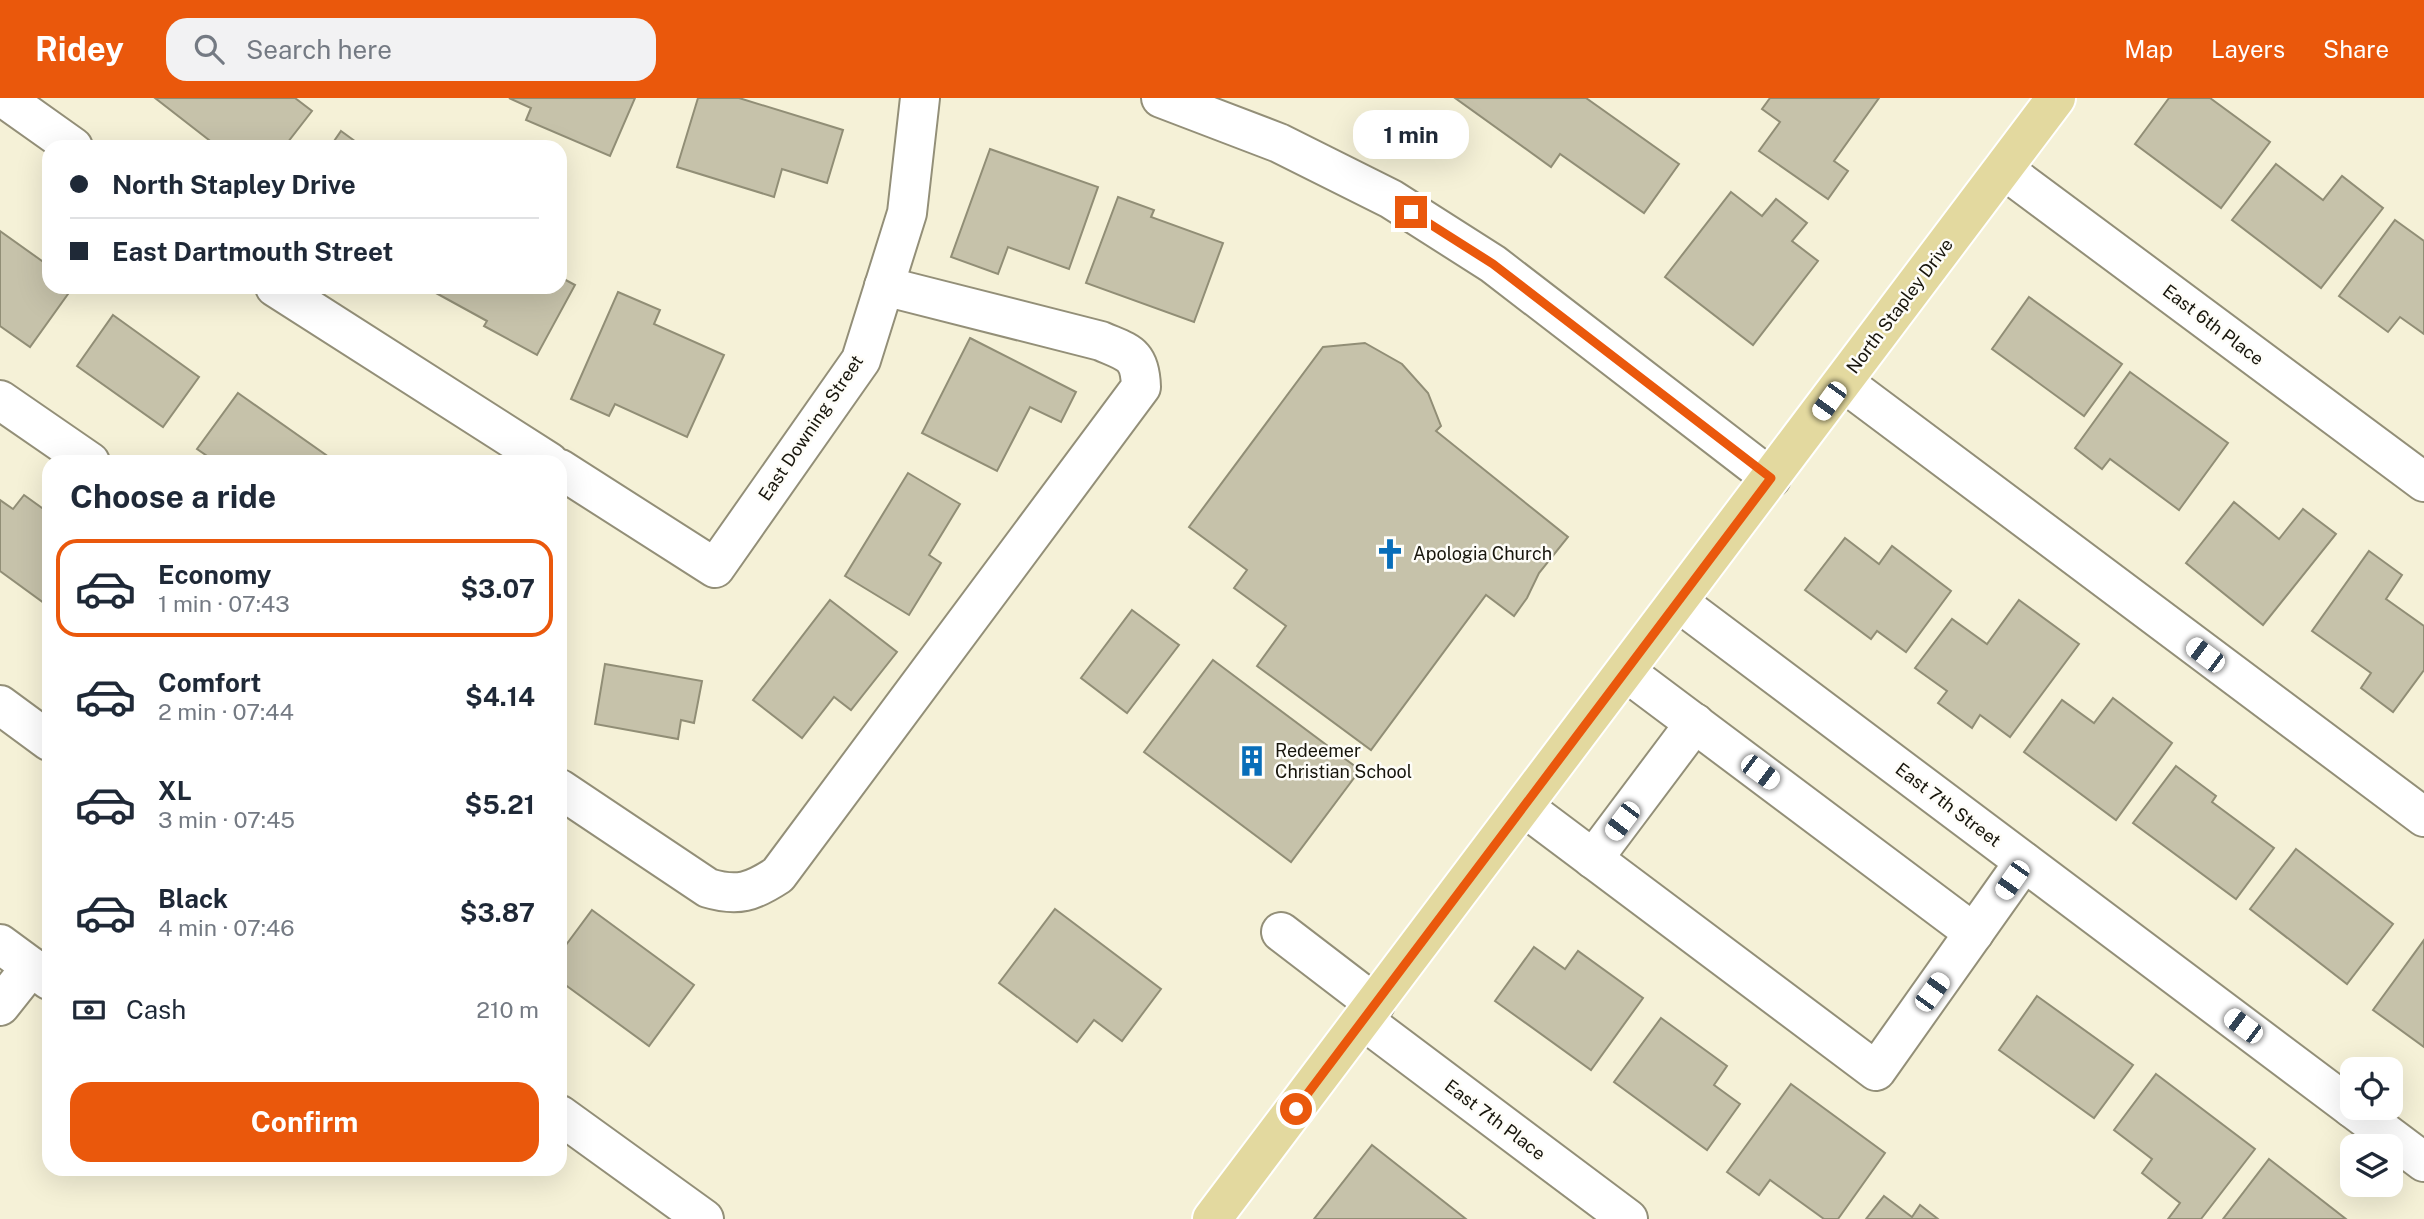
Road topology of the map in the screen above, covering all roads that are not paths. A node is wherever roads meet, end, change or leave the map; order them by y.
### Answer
1 (4, 98) edge
2 (920, 98) edge
3 (1161, 98) edge
4 (2056, 98) edge
5 (63, 140) edge
6 (2003, 169) junction
7 (884, 286) junction
8 (286, 294) edge
9 (1843, 382) junction
10 (0, 400) edge
11 (80, 455) edge
12 (537, 455) edge
13 (567, 473) edge
14 (2421, 474) edge
15 (1771, 478) junction
16 (1678, 602) junction
17 (1626, 672) junction
18 (0, 706) edge
19 (1695, 723) junction
20 (42, 736) edge
21 (567, 794) edge
22 (1524, 807) junction
23 (2424, 817) edge
24 (1593, 859) junction
25 (2024, 862) junction
26 (1281, 932) dead end
27 (1974, 933) junction
28 (0, 944) edge
29 (40, 974) edge
30 (0, 1006) edge
31 (1369, 1012) junction
32 (2340, 1099) edge
33 (567, 1120) edge
34 (2368, 1120) edge
35 (2424, 1161) edge
36 (704, 1219) edge
37 (1212, 1219) edge
38 (1628, 1219) edge

1 - 5 street
2 - 7 street, East Downing Street
3 - 15 street
4 - 6 main road, North Stapley Drive
6 - 9 main road, North Stapley Drive
6 - 14 street, East 6th Place
7 - 13 street, East Downing Street
7 - 21 street
8 - 12 street
9 - 15 main road, North Stapley Drive
9 - 23 street
10 - 11 street
15 - 16 main road, North Stapley Drive
16 - 17 main road, North Stapley Drive
16 - 25 street, East 7th Street
17 - 19 street
17 - 22 main road, North Stapley Drive
18 - 20 street
19 - 24 street
19 - 27 street
22 - 24 street
22 - 31 main road, North Stapley Drive
24 - 27 street
25 - 27 street
25 - 32 street, East 7th Street
26 - 31 street, East 7th Place
28 - 29 street
29 - 30 street
31 - 37 main road, North Stapley Drive
31 - 38 street, East 7th Place
33 - 36 street
34 - 35 street, East 7th Street

